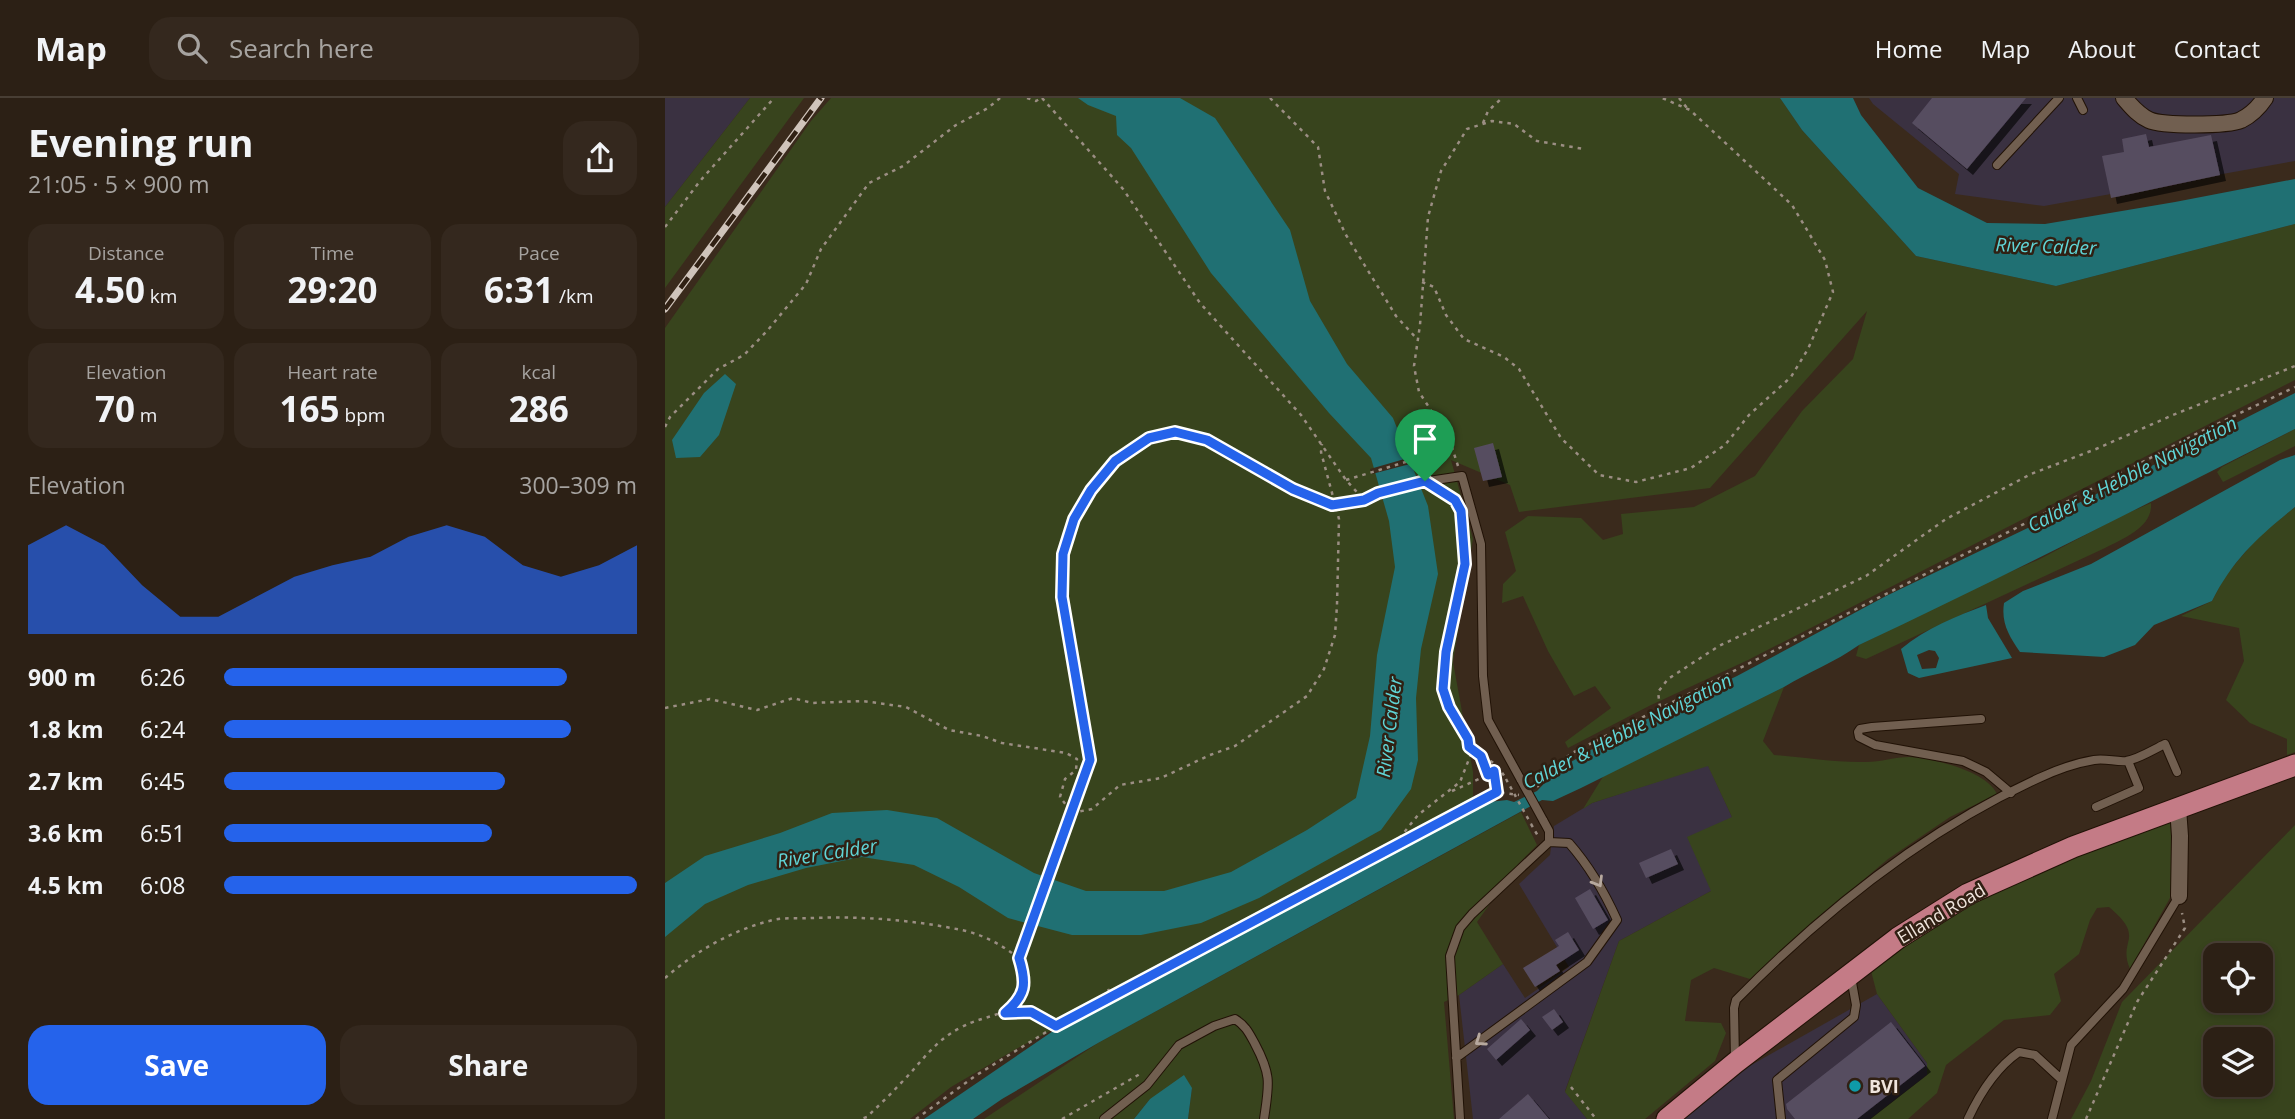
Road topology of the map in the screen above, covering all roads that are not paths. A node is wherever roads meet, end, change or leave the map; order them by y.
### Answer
1 (2059, 98) edge
2 (2077, 98) edge
3 (2124, 98) edge
4 (2265, 98) edge
5 (2083, 110) dead end
6 (1997, 165) dead end
7 (1424, 481) road end
8 (1981, 719) dead end
9 (2128, 761) junction
10 (2295, 765) edge
11 (2177, 772) dead end
12 (2011, 793) junction
13 (2096, 807) dead end
14 (2178, 808) junction
15 (1549, 842) junction
16 (2179, 896) joint
17 (1851, 974) junction
18 (1456, 1058) junction
19 (1735, 1063) junction
20 (2061, 1079) junction
21 (1104, 1119) edge
22 (1264, 1119) edge
23 (1460, 1119) edge
24 (1667, 1119) edge
25 (1781, 1119) edge
26 (1968, 1119) edge
27 (2052, 1119) edge

1 - 6 lane
2 - 5 lane
3 - 4 street
7 - 15 lane, bridge
8 - 12 lane
9 - 11 lane
9 - 12 lane
9 - 13 lane
10 - 14 main road, Elland Road
12 - 19 lane
14 - 16 street
14 - 17 main road, Elland Road
15 - 18 lane
15 -> 18 lane
16 - 20 lane
17 - 19 main road, Elland Road
17 - 25 lane
18 - 23 lane
19 - 24 main road, Elland Road
20 - 26 lane
20 - 27 lane
21 - 22 lane

